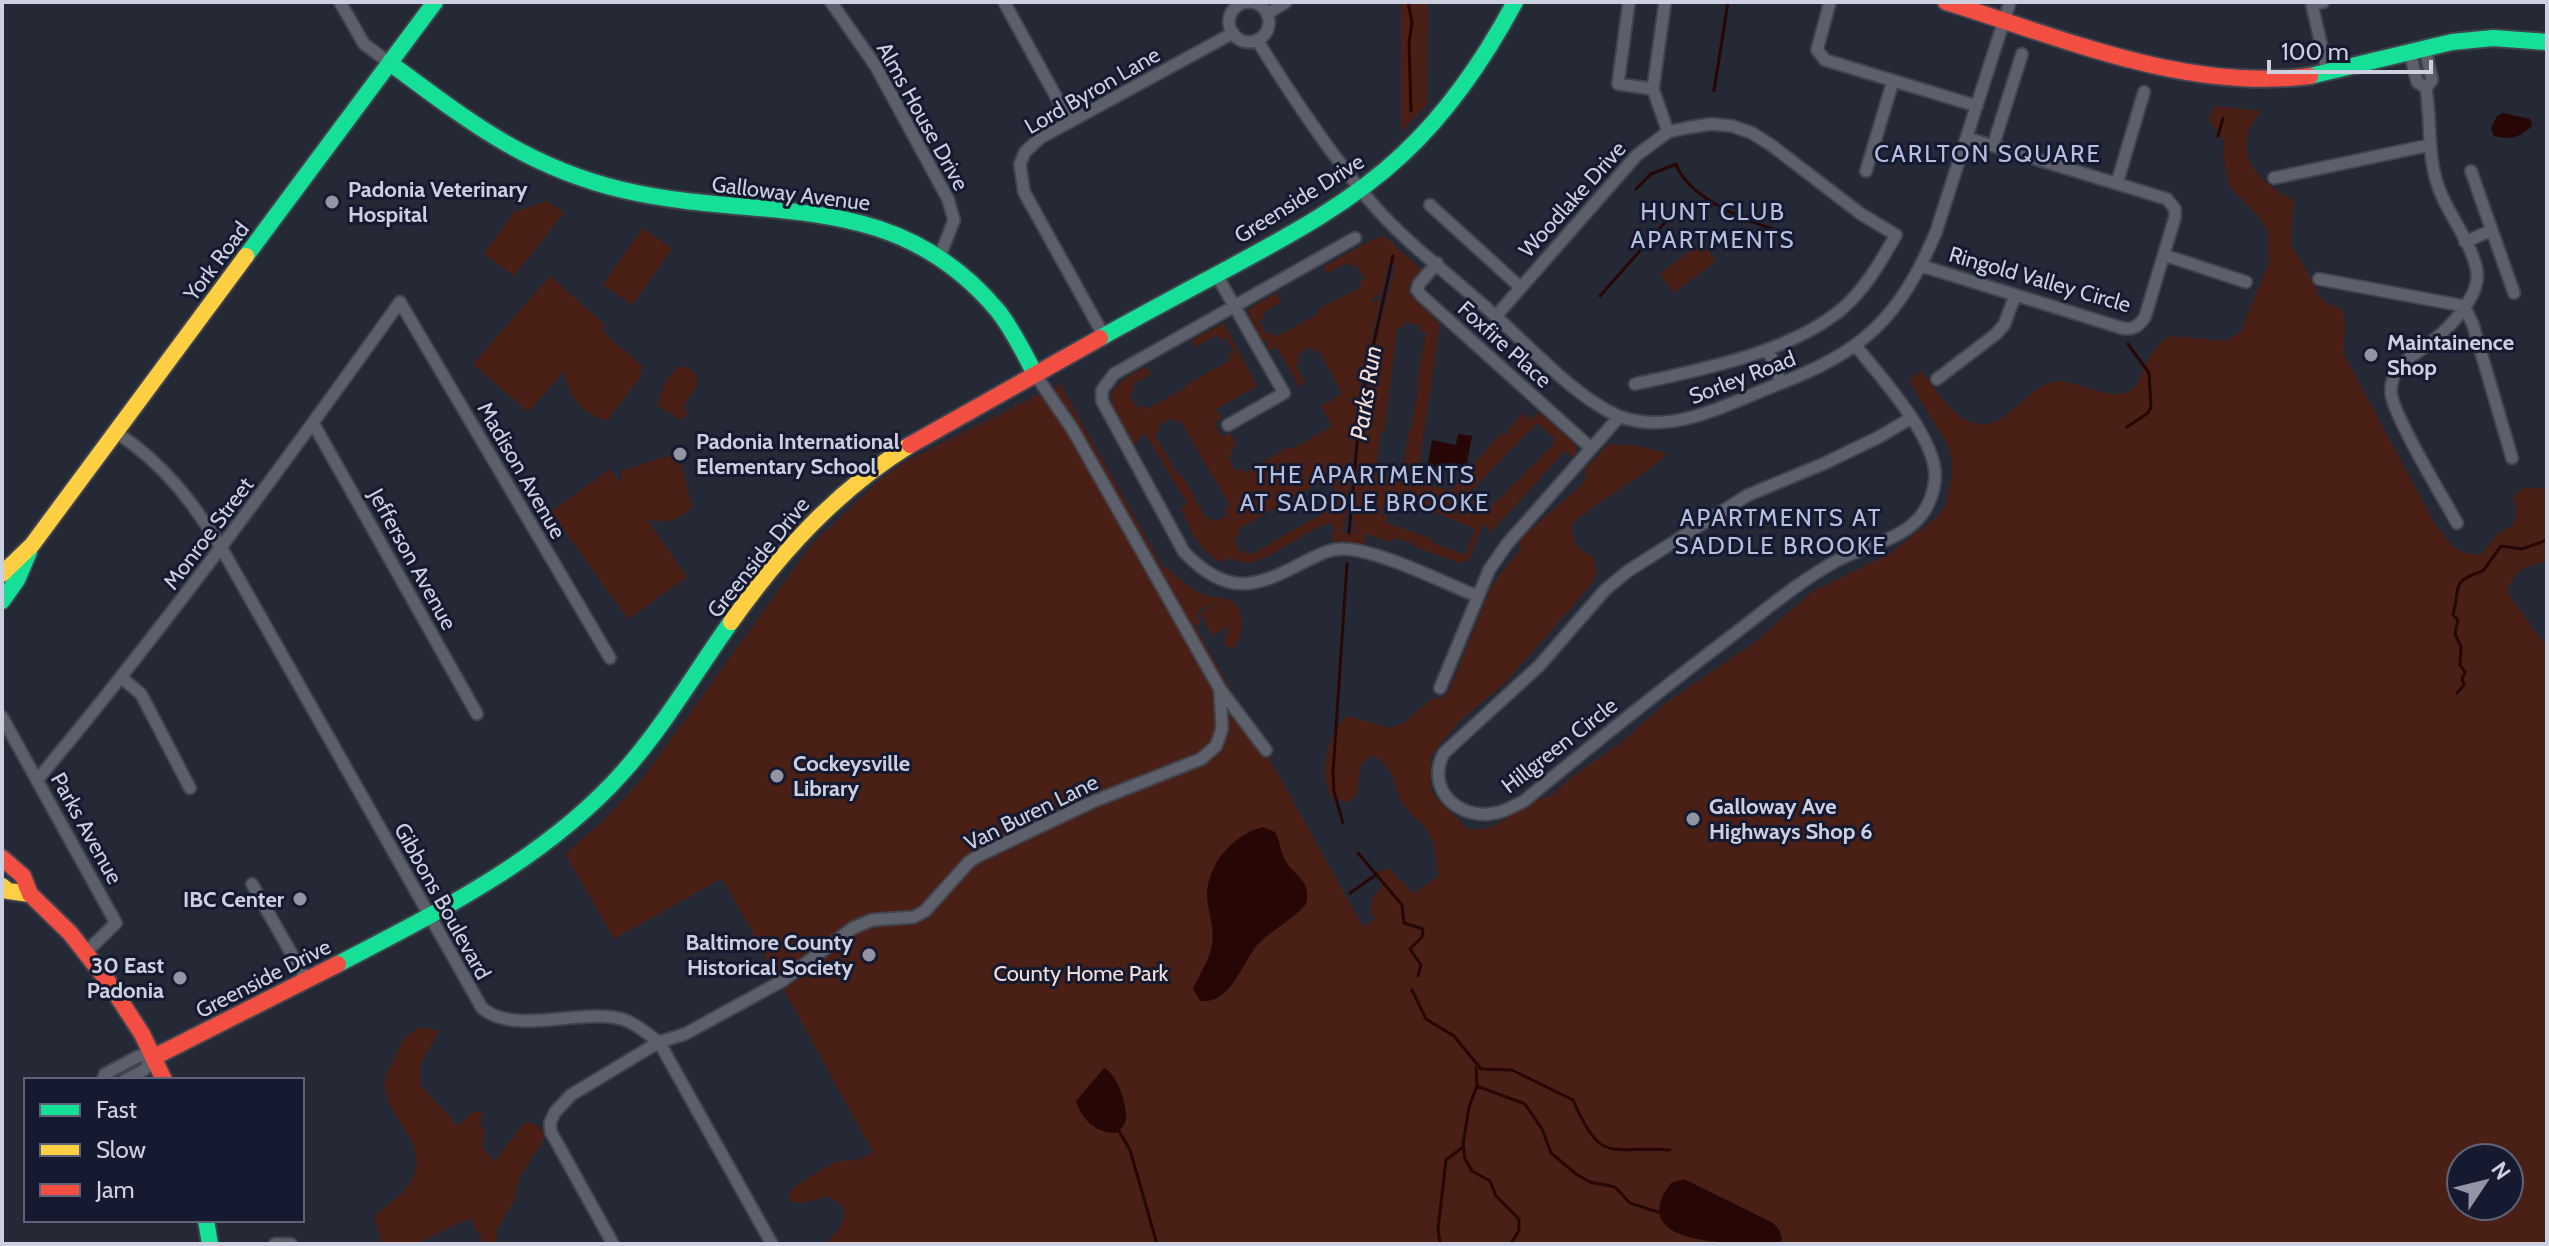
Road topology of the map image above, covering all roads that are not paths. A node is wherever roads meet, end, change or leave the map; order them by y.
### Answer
1 (340, 2) edge
2 (435, 2) edge
3 (831, 2) edge
4 (1004, 2) edge
5 (1286, 2) edge
6 (1515, 2) edge
7 (1629, 2) edge
8 (1665, 2) edge
9 (1830, 2) edge
10 (1946, 2) edge
11 (2010, 2) edge
12 (2323, 2) edge
13 (1267, 14) junction
14 (2004, 20) junction
15 (1233, 33) junction
16 (1257, 40) junction
17 (2547, 42) edge
18 (2417, 50) junction
19 (2022, 54) dead end
20 (390, 63) junction
21 (2328, 74) junction
22 (1893, 81) junction
23 (1653, 89) junction
24 (2144, 92) dead end
25 (1977, 106) junction
26 (1070, 122) junction
27 (1668, 132) junction
28 (1967, 138) junction
29 (2430, 145) junction
30 (1993, 146) junction
31 (1866, 171) dead end
32 (2471, 171) dead end
33 (2274, 178) dead end
34 (2117, 183) junction
35 (1361, 189) junction
36 (1430, 205) dead end
37 (2492, 230) junction
38 (1355, 238) dead end
39 (2465, 242) junction
40 (2164, 255) junction
41 (940, 256) junction
42 (1437, 263) junction
43 (1922, 266) junction
44 (1216, 274) junction
45 (2319, 279) dead end
46 (2246, 282) dead end
47 (1520, 287) junction
48 (2514, 293) dead end
49 (2015, 296) junction
50 (400, 302) joint
51 (1235, 306) junction
52 (2464, 306) junction
53 (1496, 316) junction
54 (1104, 336) junction
55 (1856, 346) junction
56 (1768, 349) junction
57 (1035, 374) junction
58 (1937, 379) dead end
59 (1781, 383) junction
60 (1635, 384) dead end
61 (1619, 417) junction
62 (1911, 418) junction
63 (313, 423) junction
64 (1228, 425) dead end
65 (116, 432) junction
66 (1591, 448) junction
67 (2512, 458) dead end
68 (2457, 523) dead end
69 (32, 545) junction
70 (222, 549) junction
71 (2, 574) edge
72 (1477, 596) junction
73 (2, 601) edge
74 (610, 658) dead end
75 (122, 678) junction
76 (1440, 688) dead end
77 (1220, 689) junction
78 (477, 714) dead end
79 (2, 717) edge
80 (1266, 750) dead end
81 (37, 780) junction
82 (190, 788) dead end
83 (2, 858) edge
84 (252, 884) dead end
85 (2, 886) edge
86 (30, 894) junction
87 (428, 916) junction
88 (86, 952) junction
89 (307, 981) junction
90 (659, 1042) junction
91 (154, 1057) junction
92 (104, 1078) edge
93 (129, 1078) edge
94 (163, 1078) edge
95 (206, 1222) edge
96 (210, 1244) edge
97 (275, 1244) edge
98 (291, 1244) edge
99 (613, 1244) edge
100 (772, 1244) edge

1 - 20 street, Galloway Avenue
2 - 20 street, York Road
3 - 41 street, Alms House Drive
4 - 26 street
5 - 13 street
6 - 35 street, Greenside Drive
7 - 23 street
8 - 23 street
9 - 22 street
10 - 14 street
11 - 14 street, Sorley Road
12 - 21 street
13 - 15 street
13 - 16 street
14 - 21 street
14 - 25 street, Sorley Road
15 - 16 street
15 - 26 street, Lord Byron Lane
16 - 35 street, Sorley Road
17 - 18 street
18 - 21 street
18 - 29 street
19 - 30 street
20 - 41 street, Galloway Avenue
20 - 65 street, York Road
22 - 25 street
22 - 31 street
23 - 27 street
24 - 34 street
25 - 28 street, Sorley Road
26 - 54 street, Lord Byron Lane
27 - 47 street, Woodlake Drive
27 - 56 street, Woodlake Drive
28 - 30 street, Ringold Valley Circle
28 - 43 street, Sorley Road
29 - 33 street
29 - 39 street
30 - 34 street, Ringold Valley Circle
32 - 37 street
34 - 40 street, Ringold Valley Circle
35 - 42 street, Sorley Road
35 - 44 street, Greenside Drive
36 - 47 street
37 - 39 street
37 - 48 street
38 - 51 street
39 - 52 street
40 - 46 street
40 - 49 street, Ringold Valley Circle
41 - 57 street, Galloway Avenue
42 - 53 street, Sorley Road
42 - 66 street, Foxfire Place
43 - 49 street, Ringold Valley Circle
43 - 55 street, Sorley Road
44 - 51 street
44 - 54 street, Greenside Drive
45 - 52 street
47 - 53 street, Woodlake Drive
49 - 58 street
50 - 63 street, Monroe Street
50 - 74 street, Madison Avenue
51 - 64 street
51 - 72 street
52 - 67 street
52 - 68 street
53 - 61 street, Sorley Road
54 - 57 street, Greenside Drive
55 - 59 street, Sorley Road
55 - 62 street, Hillgreen Circle
56 - 59 street
56 - 60 street
57 - 77 street, Galloway Avenue
57 - 87 street, Greenside Drive
59 - 61 street, Sorley Road
61 - 66 street
62 - 62 street, Hillgreen Circle
63 - 70 street, Monroe Street
63 - 78 street, Jefferson Avenue
65 - 69 street, York Road
65 - 70 street, Gibbons Boulevard
66 - 72 street
69 - 71 street, York Road
69 - 73 street, York Road
70 - 75 street, Monroe Street
70 - 87 street, Gibbons Boulevard
72 - 76 street
75 - 81 street, Monroe Street
75 - 82 street
77 - 80 street, Galloway Avenue
77 - 90 street, Van Buren Lane
79 - 81 street, Parks Avenue
81 - 88 street, Parks Avenue
83 - 86 street
84 - 89 street
85 - 86 street
86 - 88 street
87 - 89 street, Greenside Drive
87 - 90 street, Gibbons Boulevard
88 - 91 street
89 - 91 street, Greenside Drive
90 - 99 street
90 - 100 street
91 - 92 street
91 - 93 street
91 - 94 street
95 - 96 street
97 - 98 street

